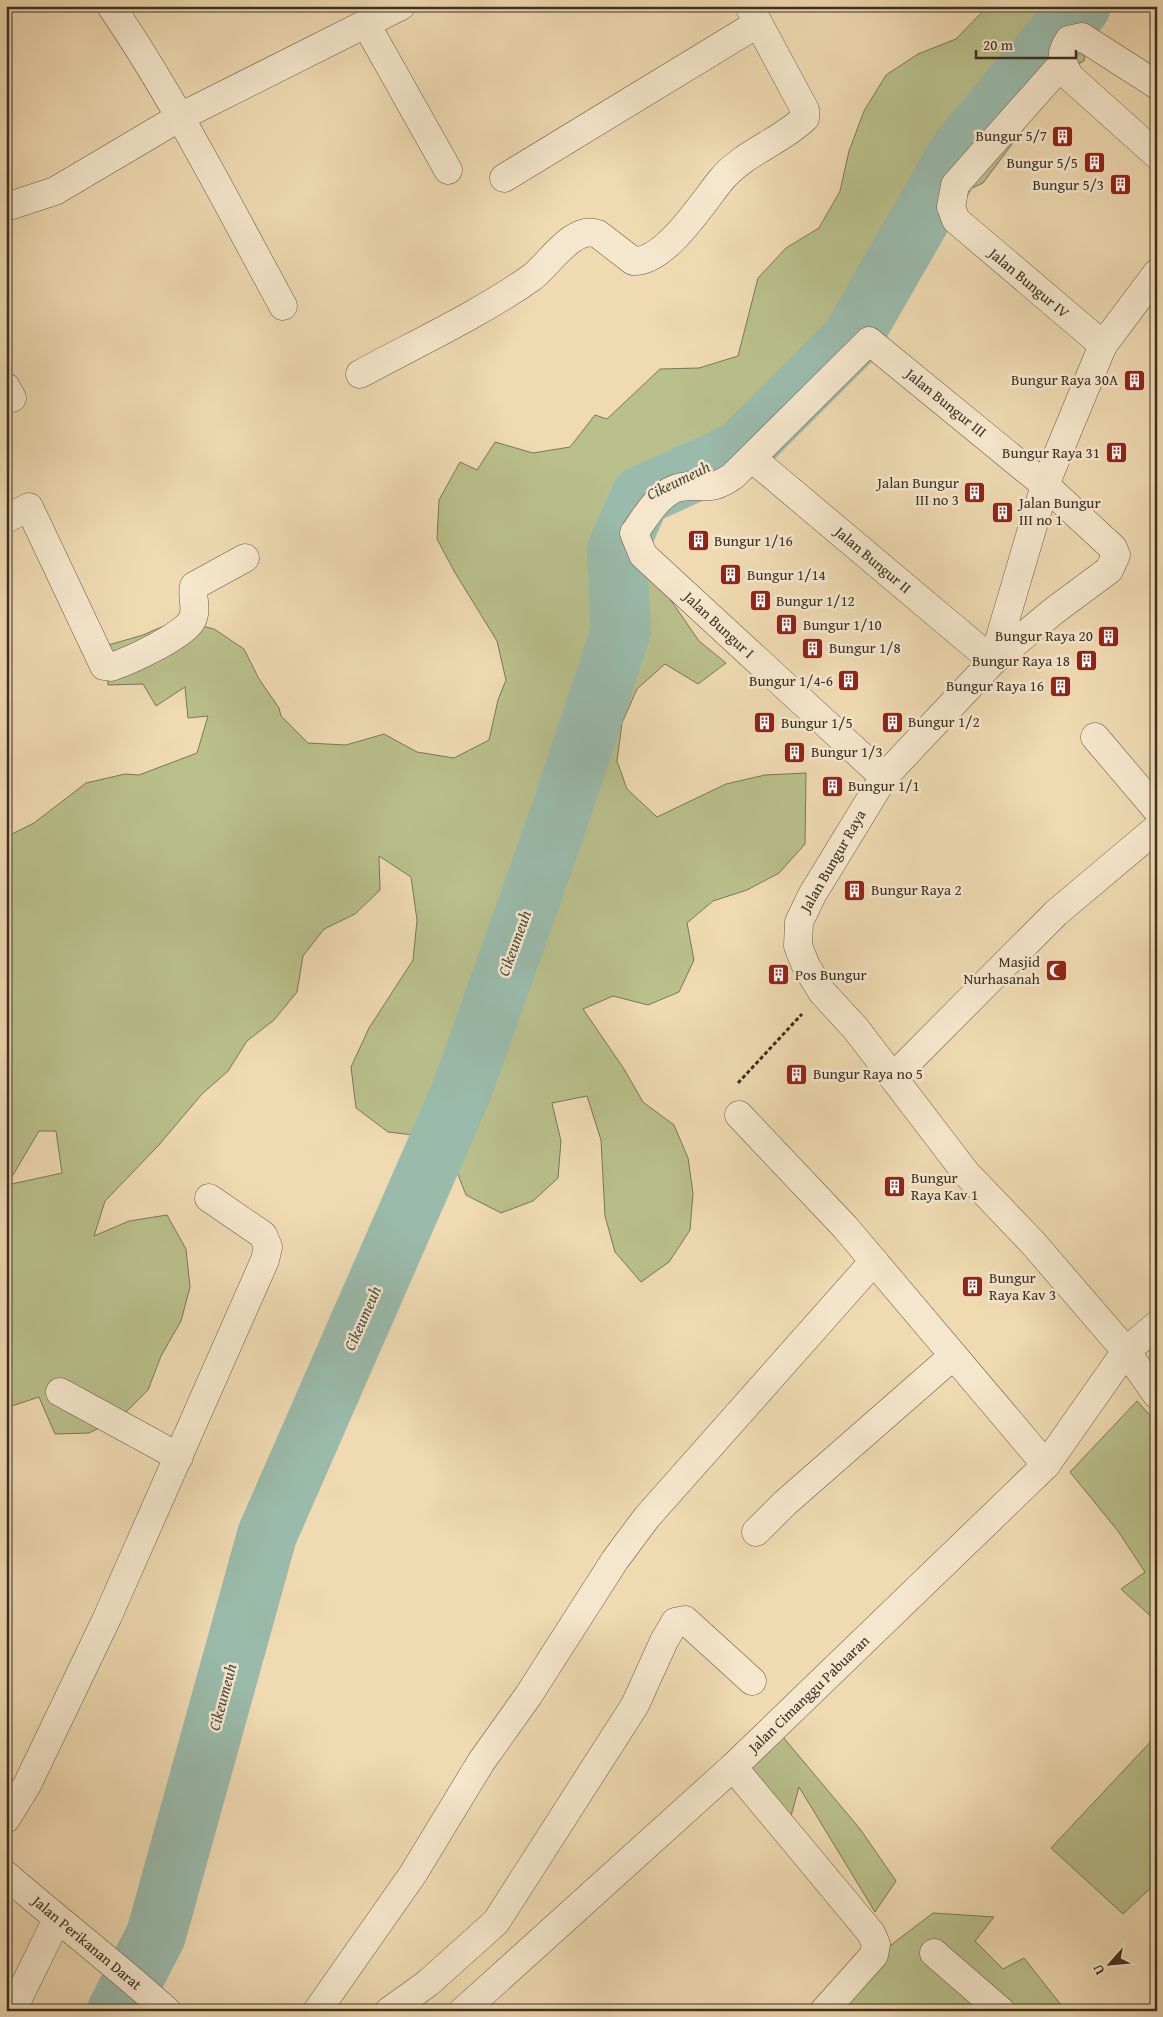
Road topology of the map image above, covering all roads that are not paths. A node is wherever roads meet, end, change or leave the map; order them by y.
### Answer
1 (111, 6) edge
2 (401, 6) edge
3 (753, 15) edge
4 (366, 24) junction
5 (1062, 64) junction
6 (1157, 85) edge
7 (180, 117) junction
8 (1157, 155) edge
9 (448, 170) dead end
10 (504, 178) dead end
11 (6, 207) edge
12 (1157, 273) edge
13 (283, 306) dead end
14 (1103, 345) junction
15 (360, 374) dead end
16 (753, 459) junction
17 (1045, 485) junction
18 (6, 519) edge
19 (245, 558) dead end
20 (993, 661) junction
21 (1095, 737) dead end
22 (884, 777) junction
23 (1157, 810) edge
24 (1157, 828) edge
25 (893, 1077) junction
26 (739, 1115) road end
27 (209, 1198) dead end
28 (874, 1261) junction
29 (1157, 1325) edge
30 (1126, 1351) junction
31 (953, 1356) junction
32 (60, 1392) dead end
33 (1157, 1395) edge
34 (179, 1457) junction
35 (1046, 1465) junction
36 (756, 1532) dead end
37 (752, 1681) dead end
38 (733, 1767) junction
39 (6, 1819) edge
40 (6, 1875) edge
41 (57, 1919) junction
42 (934, 1953) dead end
43 (12, 2011) edge
44 (167, 2011) edge
45 (317, 2011) edge
46 (389, 2011) edge
47 (463, 2011) edge
48 (824, 2011) edge
49 (1001, 2011) edge

1 - 7 street
2 - 4 street
3 - 10 street
3 - 15 street
4 - 7 street
4 - 9 street
5 - 6 street
5 - 8 street
5 - 14 street, Jalan Bungur IV
7 - 11 street
7 - 13 street
12 - 14 street, Jalan Bungur Raya
14 - 17 street, Jalan Bungur Raya
16 - 17 street, Jalan Bungur III
16 - 20 street, Jalan Bungur II
16 - 22 street, Jalan Bungur I
17 - 20 street, Jalan Bungur Raya
17 - 20 street, Jalan Bungur Raya
18 - 19 street
20 - 22 street, Jalan Bungur Raya
21 - 23 street
22 - 25 street, Jalan Bungur Raya
24 - 25 street
25 - 30 street, Jalan Bungur Raya
26 - 28 street
27 - 34 street
28 - 31 street
28 - 45 street
29 - 30 street, Jalan Cimanggu Pabuaran
30 - 33 street, Jalan Bungur Raya
30 - 35 street, Jalan Cimanggu Pabuaran
31 - 35 street
31 - 36 street
32 - 34 street
34 - 39 street
35 - 38 street, Jalan Cimanggu Pabuaran
37 - 46 street
38 - 47 street, Jalan Cimanggu Pabuaran
38 - 48 street
40 - 41 street, Jalan Perikanan Darat
41 - 43 street
41 - 44 street, Jalan Perikanan Darat
42 - 49 street

